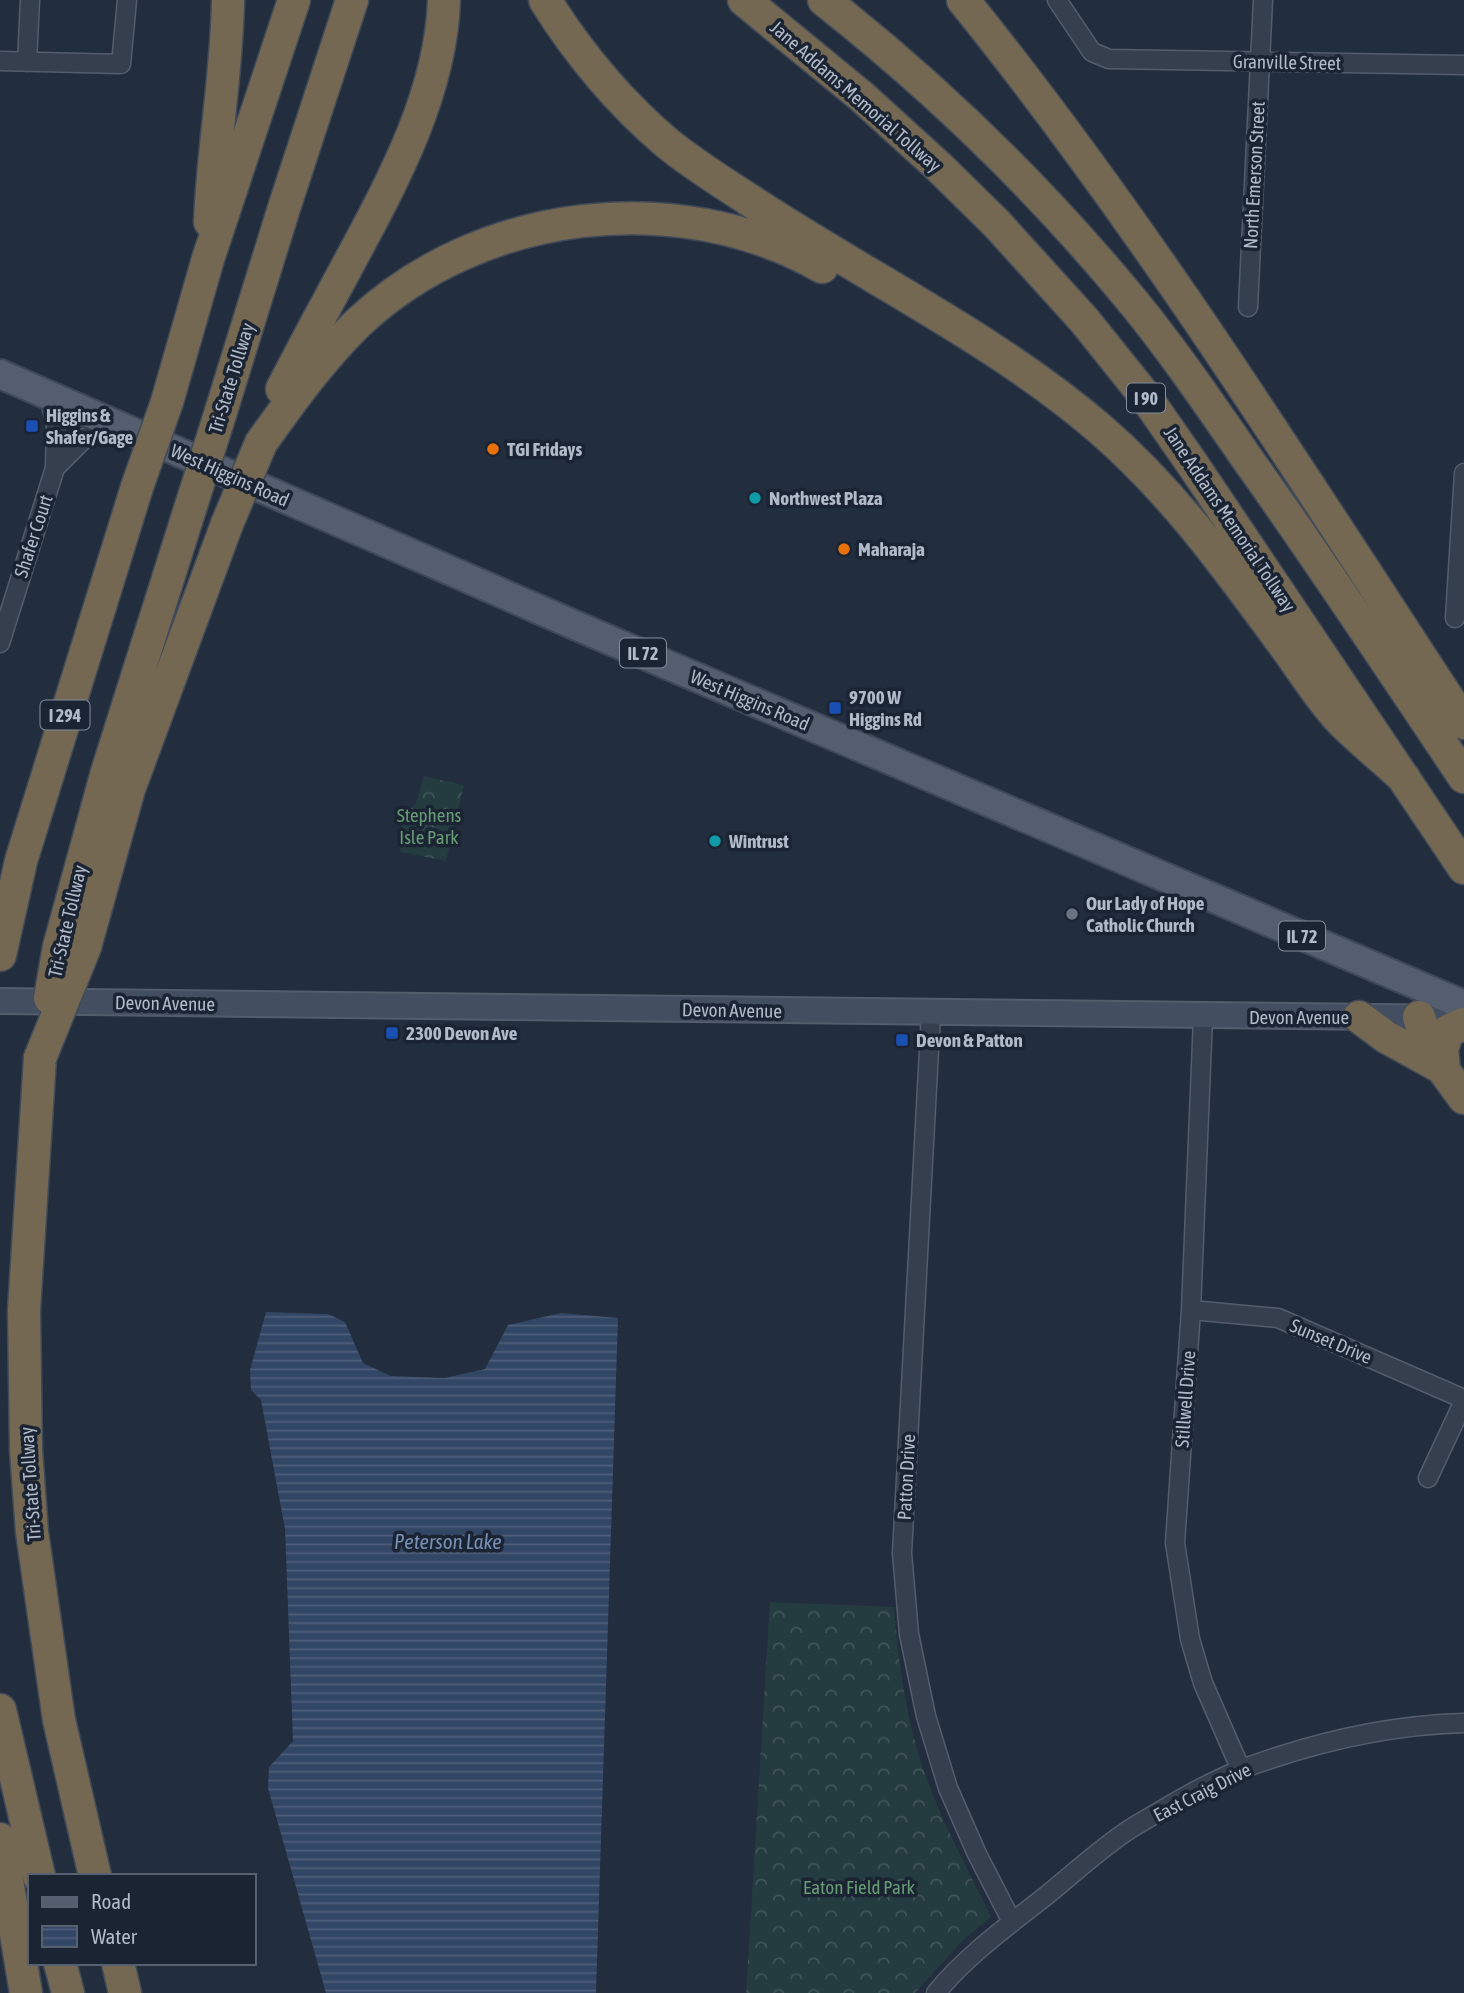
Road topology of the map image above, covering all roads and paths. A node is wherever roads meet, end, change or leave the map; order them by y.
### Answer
1 (30, 0) edge
2 (127, 0) edge
3 (228, 0) edge
4 (294, 0) edge
5 (352, 0) edge
6 (444, 0) edge
7 (545, 0) edge
8 (744, 0) edge
9 (824, 0) edge
10 (963, 0) edge
11 (988, 0) edge
12 (1057, 0) edge
13 (1263, 0) edge
14 (0, 61) edge
15 (27, 62) junction
16 (1259, 62) junction
17 (1464, 65) edge
18 (1051, 111) junction
19 (208, 259) junction
20 (1248, 307) dead end
21 (1010, 362) junction
22 (0, 374) edge
23 (49, 396) junction
24 (113, 424) junction
25 (261, 443) junction
26 (55, 468) junction
27 (1464, 473) edge
28 (1462, 544) edge
29 (1455, 618) dead end
30 (0, 643) edge
31 (1464, 723) edge
32 (1464, 777) edge
33 (1404, 778) junction
34 (1464, 868) edge
35 (72, 947) junction
36 (1, 951) edge
37 (1414, 984) junction
38 (0, 1001) edge
39 (1464, 1005) edge
40 (931, 1013) junction
41 (1203, 1017) junction
42 (1359, 1017) junction
43 (1419, 1017) junction
44 (1464, 1018) edge
45 (1464, 1024) edge
46 (1444, 1069) junction
47 (1464, 1098) edge
48 (1191, 1310) junction
49 (1464, 1400) edge
50 (1428, 1478) dead end
51 (0, 1710) edge
52 (1464, 1723) edge
53 (1241, 1770) junction
54 (0, 1839) edge
55 (38, 1874) edge
56 (95, 1874) edge
57 (1012, 1922) junction
58 (61, 1965) edge
59 (118, 1965) edge
60 (26, 1993) edge
61 (68, 1993) edge
62 (125, 1993) edge
63 (936, 1993) edge

1 - 15 street
2 - 15 street
3 - 19 highway
4 - 19 highway, I 294
5 - 35 highway, Tri-State Tollway, bridge
6 - 25 highway
7 - 21 highway
8 - 33 highway, Jane Addams Memorial Tollway / I 90
9 - 32 highway, I 90
10 - 18 highway
11 - 18 highway
12 - 16 street, Granville Street
13 - 16 street, North Emerson Street
14 - 15 street
16 - 17 street, Granville Street
16 - 20 street, North Emerson Street
18 - 31 highway
19 - 36 highway, I 294, bridge
21 - 25 highway
21 - 33 highway
22 - 23 main road, West Higgins Road / IL 72
23 - 24 main road, West Higgins Road / IL 72
23 - 26 street, Shafer Court
24 - 26 street, Shafer Court
24 - 37 main road, West Higgins Road / IL 72
25 - 35 highway, bridge
26 - 30 street, Shafer Court
27 - 28 street
28 - 29 street
33 - 34 highway, Jane Addams Memorial Tollway / I 90
35 - 56 highway, Tri-State Tollway, bridge
37 - 39 main road, West Higgins Road / IL 72
37 - 43 main road
38 - 40 main road, Devon Avenue
40 - 41 main road, Devon Avenue
40 - 57 street, Patton Drive
41 - 42 main road, Devon Avenue
41 - 48 street, Stillwell Drive
42 - 43 main road, Devon Avenue
42 - 46 highway
43 - 44 main road, Devon Avenue
43 - 46 highway
45 - 46 highway
46 - 47 highway
48 - 49 street, Sunset Drive
48 - 53 street, Stillwell Drive
49 - 50 street
51 - 55 highway
52 - 53 street, East Craig Drive
53 - 57 street, East Craig Drive
54 - 60 highway
57 - 63 street, East Craig Drive
58 - 61 highway
59 - 62 highway

